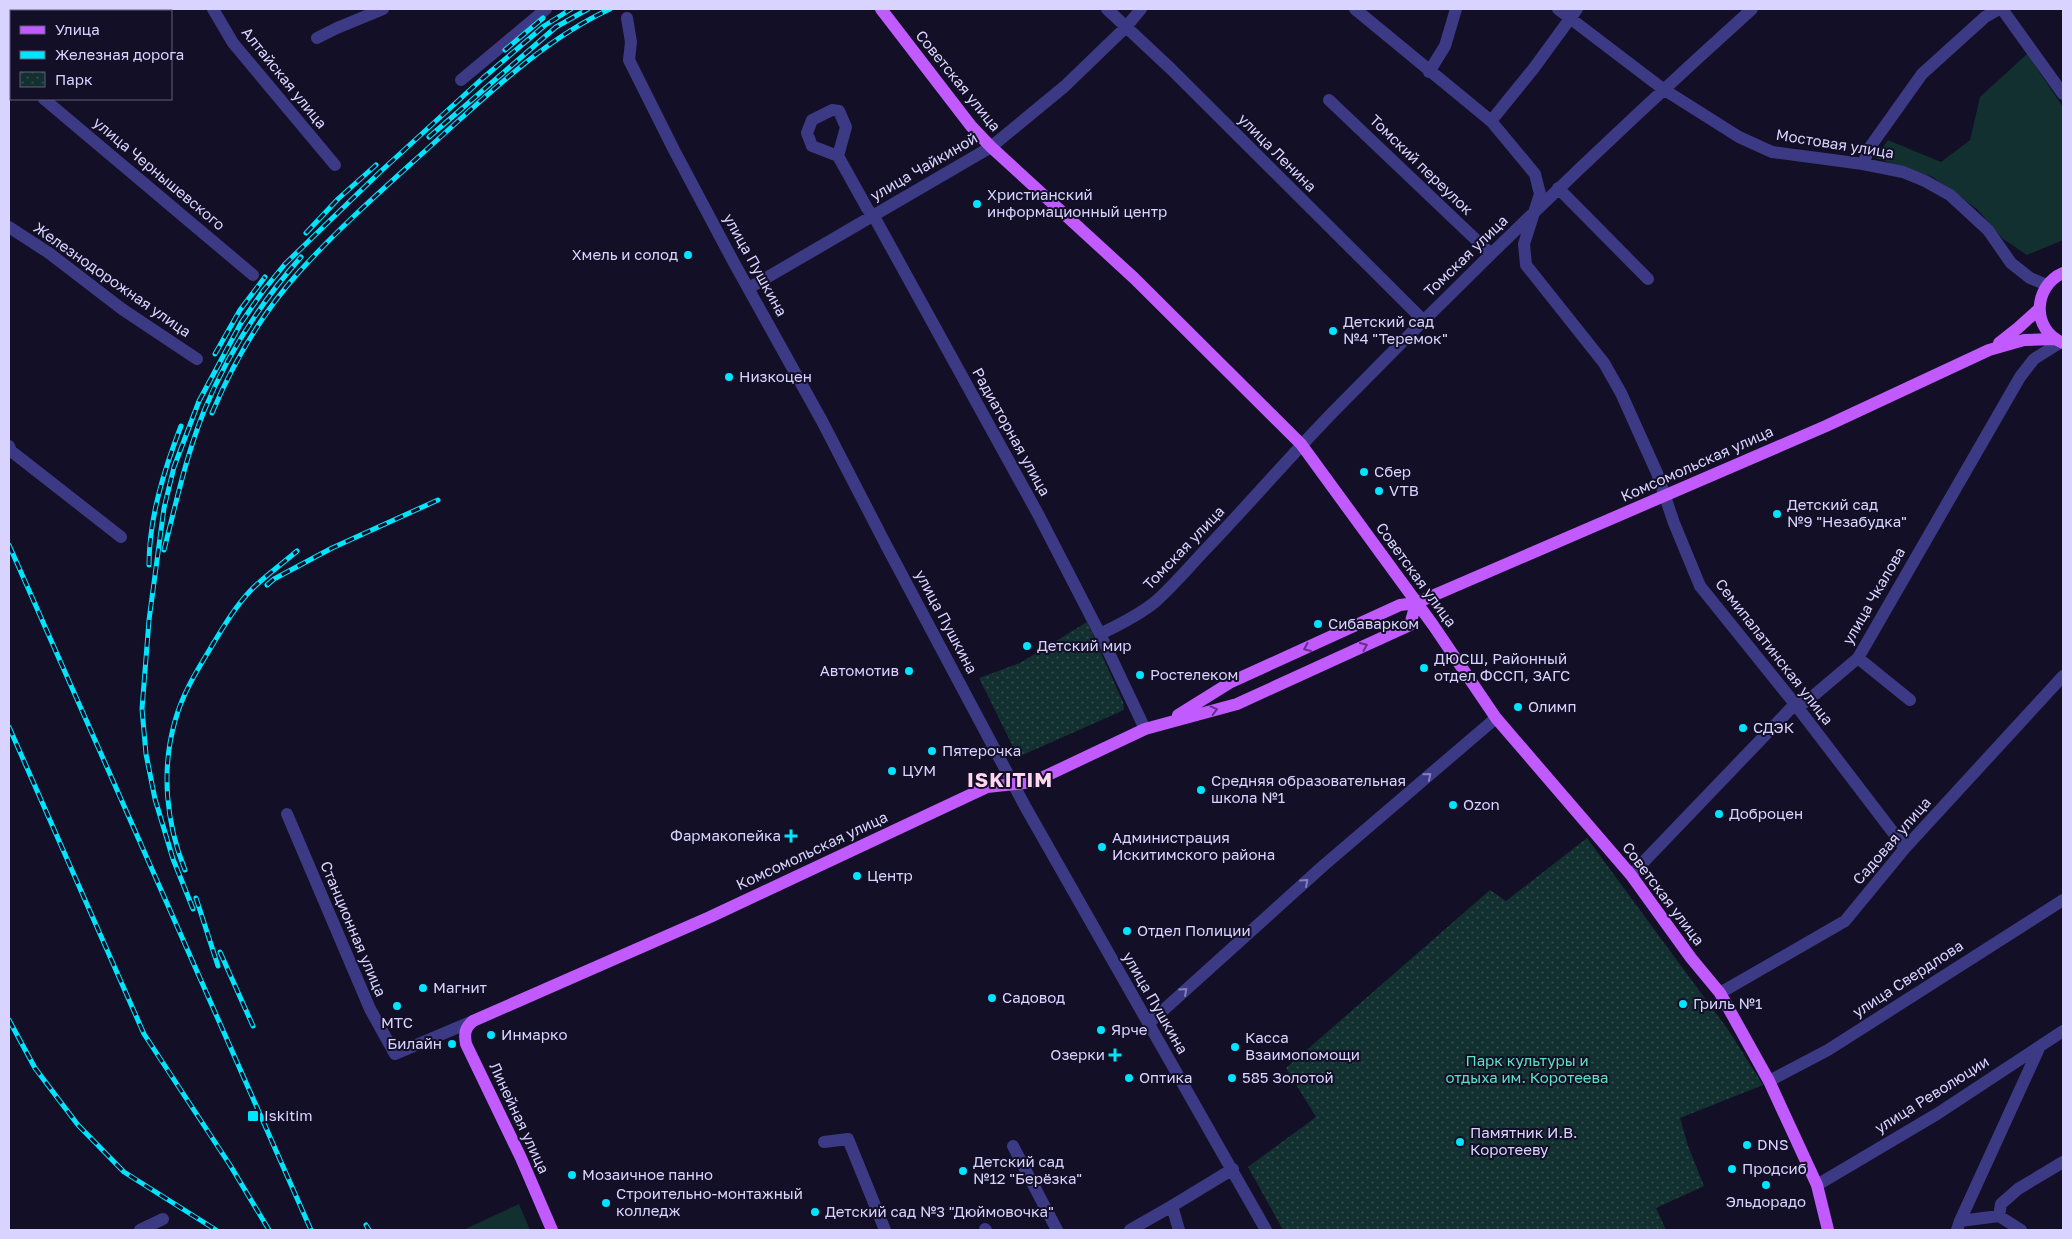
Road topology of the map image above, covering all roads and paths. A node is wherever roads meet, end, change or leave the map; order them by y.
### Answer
1 (213, 9) edge
2 (383, 9) edge
3 (546, 9) edge
4 (881, 9) edge
5 (1108, 9) edge
6 (1141, 9) edge
7 (1355, 9) edge
8 (1456, 9) edge
9 (1558, 9) edge
10 (1752, 9) edge
11 (2001, 9) edge
12 (1574, 14) edge
13 (627, 18) dead end
14 (1126, 27) junction
15 (317, 38) dead end
16 (1429, 72) junction
17 (461, 80) dead end
18 (1662, 89) junction
19 (2063, 94) edge
20 (45, 100) edge
21 (1329, 100) dead end
22 (1490, 120) junction
23 (991, 147) junction
24 (838, 156) dead end
25 (1863, 164) junction
26 (335, 165) dead end
27 (1558, 188) junction
28 (1535, 214) junction
29 (874, 216) junction
30 (9, 228) edge
31 (1491, 254) junction
32 (2063, 273) edge
33 (253, 275) dead end
34 (1648, 279) dead end
35 (2047, 285) junction
36 (750, 288) junction
37 (2039, 308) junction
38 (1423, 320) junction
39 (2060, 341) edge
40 (1989, 350) junction
41 (197, 359) dead end
42 (1301, 444) junction
43 (9, 446) edge
44 (1664, 496) junction
45 (122, 537) dead end
46 (1416, 603) junction
47 (1100, 634) junction
48 (1858, 658) junction
49 (2063, 676) edge
50 (1910, 700) dead end
51 (1795, 704) junction
52 (1496, 718) junction
53 (1167, 722) junction
54 (1145, 729) junction
55 (1014, 785) junction
56 (287, 814) dead end
57 (1905, 848) junction
58 (1631, 875) junction
59 (2063, 900) edge
60 (1720, 993) junction
61 (473, 1021) junction
62 (1148, 1024) junction
63 (2063, 1031) edge
64 (2040, 1045) junction
65 (1769, 1081) junction
66 (824, 1142) dead end
67 (1013, 1146) dead end
68 (2063, 1162) edge
69 (1233, 1169) junction
70 (1816, 1185) junction
71 (1172, 1206) junction
72 (1999, 1216) junction
73 (163, 1219) dead end
74 (1959, 1226) edge
75 (140, 1230) edge
76 (552, 1230) edge
77 (885, 1230) edge
78 (1057, 1230) edge
79 (1130, 1230) edge
80 (1179, 1230) edge
81 (1266, 1230) edge
82 (1828, 1230) edge
83 (2021, 1230) edge

1 - 26 street, Алтайская улица
2 - 15 street
3 - 17 street
4 - 23 main road, Советская улица
5 - 14 street, улица Ленина
6 - 14 street, улица Чайкиной
7 - 16 street, Семипалатинская улица
8 - 16 street
9 - 12 street, Мостовая улица
10 - 18 street, Томская улица
11 - 19 street
11 - 25 street
12 - 18 street, Мостовая улица
12 - 22 street
13 - 36 street, улица Пушкина
14 - 23 street, улица Чайкиной
14 - 38 street, улица Ленина
16 - 22 street, Семипалатинская улица
18 - 25 street, Мостовая улица
18 - 27 street, Томская улица
20 - 33 street, улица Чернышевского
21 - 31 street, Томский переулок
22 - 28 street, Семипалатинская улица
23 - 29 street, улица Чайкиной
23 - 42 main road, Советская улица
24 - 29 street, Радиаторная улица
25 - 35 street, Мостовая улица
27 - 28 street, Томская улица
27 - 34 street
28 - 31 street, Томская улица
28 - 44 street, Семипалатинская улица
29 - 36 street, улица Чайкиной
29 - 47 street, Радиаторная улица
30 - 41 street, Железнодорожная улица
31 - 38 street, Томская улица
32 - 35 main road
35 - 37 main road
36 - 55 street, улица Пушкина
37 - 39 main road
37 - 40 main road, Комсомольская улица
38 - 42 street, Томская улица
39 - 40 main road, Комсомольская улица
39 - 48 street, улица Чкалова
40 - 44 main road, Комсомольская улица
42 - 46 main road, Советская улица
42 - 47 street, Томская улица
43 - 45 street
44 - 46 main road, Комсомольская улица
44 - 51 street, Семипалатинская улица
46 - 52 main road, Советская улица
46 -> 53 main road, Комсомольская улица
53 -> 46 main road, Комсомольская улица
47 - 54 street, Радиаторная улица
48 - 50 street
48 - 51 street, улица Чкалова
49 - 57 street, Садовая улица
51 - 57 street, Семипалатинская улица
51 - 58 street, улица Чкалова
52 - 58 main road, Советская улица
62 -> 52 street
53 - 54 main road, Комсомольская улица
54 - 55 main road, Комсомольская улица
55 - 61 main road, Комсомольская улица
55 - 62 street, улица Пушкина
56 - 61 street, Станционная улица
57 - 60 street, Садовая улица
58 - 60 main road, Советская улица
59 - 65 street, улица Свердлова
60 - 65 main road, Советская улица
61 - 76 main road, Линейная улица
62 - 69 street, улица Пушкина
63 - 64 street, улица Революции
64 - 70 street, улица Революции
64 - 74 street
65 - 70 main road, Советская улица
66 - 77 street
67 - 78 street
68 - 72 street
69 - 71 street
69 - 81 street, улица Пушкина
70 - 82 main road, Советская улица
71 - 79 street
71 - 80 street
72 - 74 street
72 - 83 street
73 - 75 street

